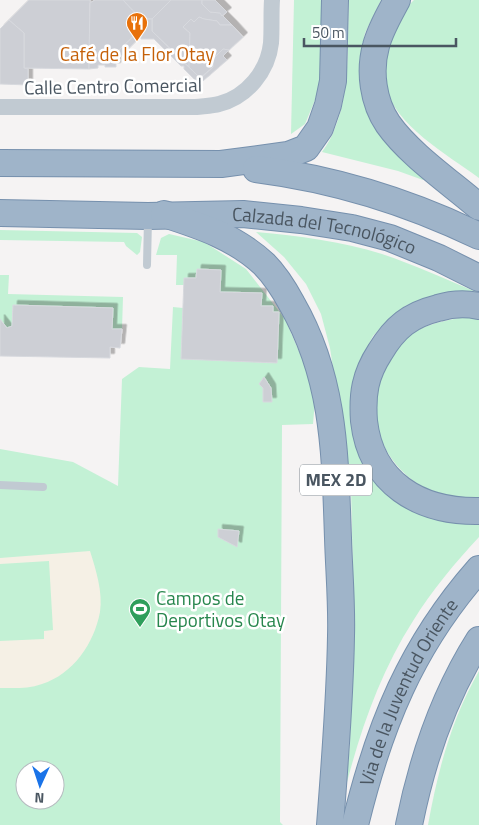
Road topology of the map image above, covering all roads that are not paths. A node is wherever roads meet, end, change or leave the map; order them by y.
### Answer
1 (272, 0) edge
2 (335, 0) edge
3 (397, 0) edge
4 (0, 108) edge
5 (0, 163) edge
6 (221, 164) junction
7 (479, 207) edge
8 (0, 212) edge
9 (156, 215) junction
10 (479, 236) edge
11 (147, 265) dead end
12 (479, 278) edge
13 (479, 306) edge
14 (0, 485) edge
15 (42, 487) dead end
16 (479, 511) edge
17 (479, 569) edge
18 (479, 640) edge
19 (330, 825) edge
20 (355, 825) edge
21 (409, 825) edge

1 - 4 street, Calle Centro Comercial
2 - 6 highway
3 - 7 highway
5 - 6 highway
6 - 10 highway
8 - 9 highway, MEX 2D
9 - 11 lane
9 - 12 highway, Calzada del Tecnológico
9 - 19 highway, MEX 2D
13 - 16 highway
14 - 15 lane
17 - 20 highway, Via de la Juventud Oriente
18 - 21 highway, Via de la Juventud Oriente

